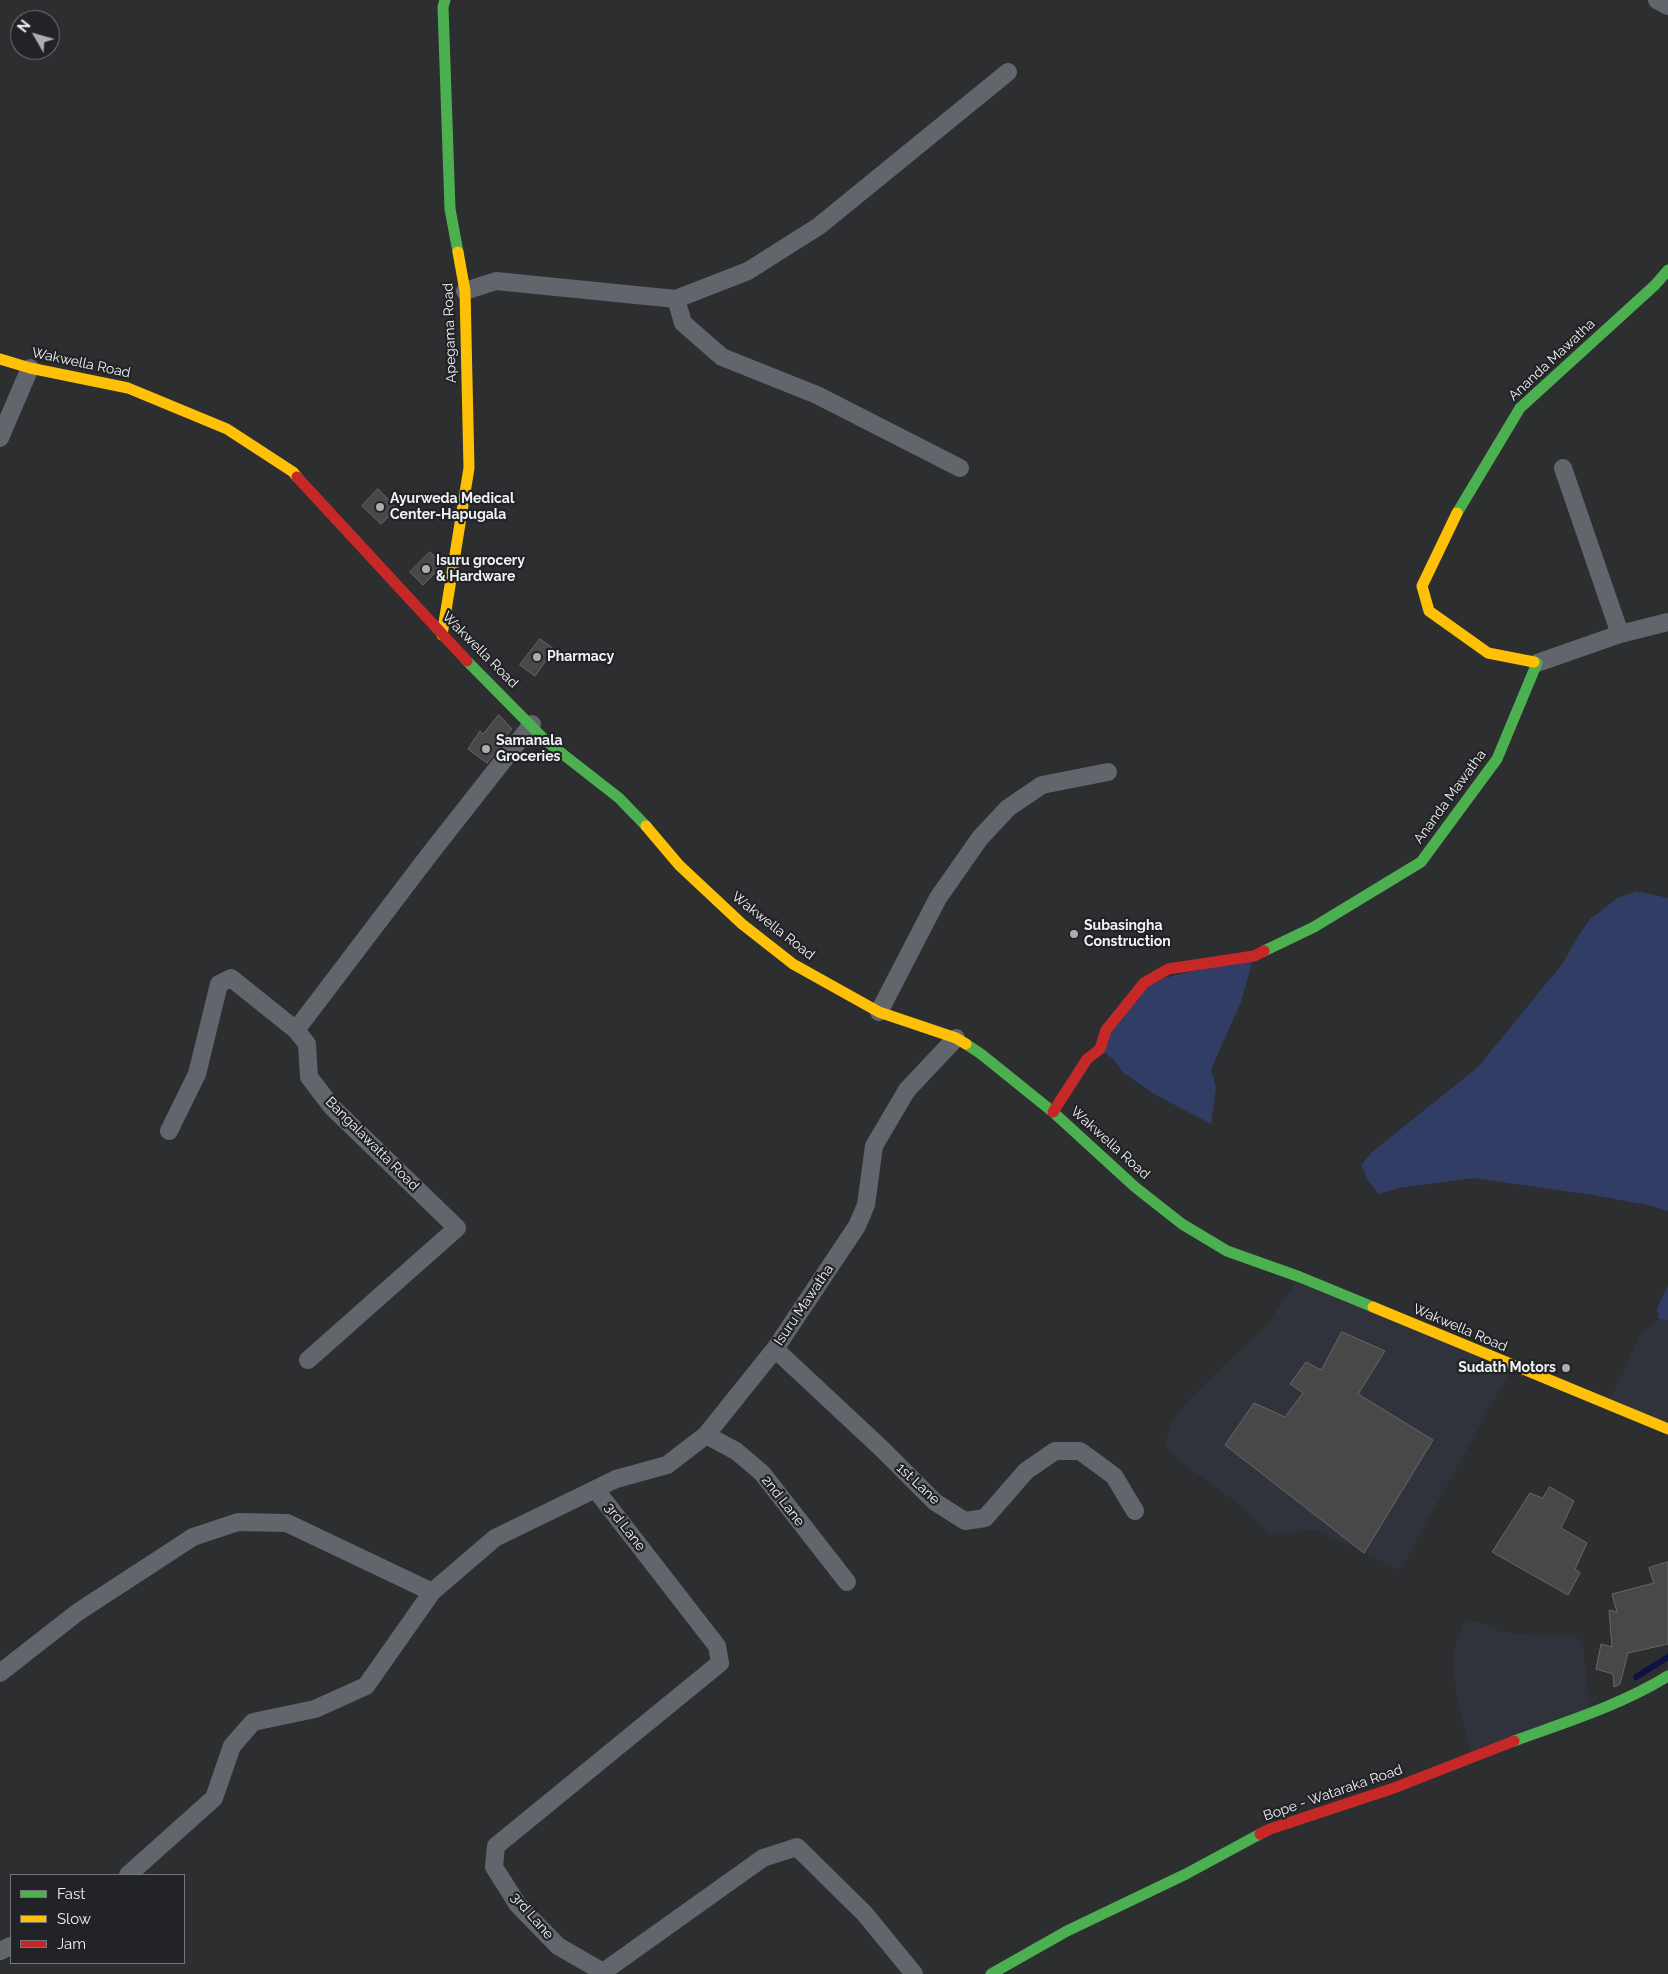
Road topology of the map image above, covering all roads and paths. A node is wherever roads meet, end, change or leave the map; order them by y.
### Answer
1 (445, 0) edge
2 (1657, 0) edge
3 (1668, 6) edge
4 (1008, 72) dead end
5 (1668, 270) edge
6 (465, 290) junction
7 (676, 298) junction
8 (0, 359) edge
9 (30, 368) junction
10 (0, 438) edge
11 (960, 468) dead end
12 (1564, 468) dead end
13 (1668, 622) edge
14 (1620, 634) junction
15 (442, 635) junction
16 (1537, 663) junction
17 (532, 724) junction
18 (1108, 772) dead end
19 (879, 1012) junction
20 (296, 1030) junction
21 (956, 1038) junction
22 (1053, 1112) junction
23 (169, 1131) dead end
24 (774, 1349) junction
25 (308, 1360) dead end
26 (1668, 1429) edge
27 (706, 1435) junction
28 (596, 1490) junction
29 (1135, 1511) dead end
30 (847, 1582) dead end
31 (432, 1592) junction
32 (0, 1673) edge
33 (1668, 1676) edge
34 (129, 1874) edge
35 (914, 1974) edge
36 (991, 1974) edge

1 - 6 street, Apegama Road
2 - 3 street
4 - 7 street
5 - 16 street, Ananda Mawatha
6 - 7 street
6 - 15 street, Apegama Road
7 - 11 street
8 - 9 street, Wakwella Road
9 - 10 street
9 - 15 street, Wakwella Road
12 - 14 street
13 - 14 street
14 - 16 street
15 - 17 street, Wakwella Road
16 - 22 street, Ananda Mawatha
17 - 19 street, Wakwella Road
17 - 20 street
18 - 19 street
19 - 21 street, Wakwella Road
20 - 23 street
20 - 25 street, Bangalawatta Road
21 - 22 street, Wakwella Road
21 - 24 street, Isuru Mawatha
22 - 26 street, Wakwella Road
24 - 27 street, Isuru Mawatha
24 - 29 street, 1st Lane
27 - 28 street, Isuru Mawatha
27 - 30 street, 2nd Lane
28 - 31 street, Isuru Mawatha
28 - 35 street, 3rd Lane
31 - 32 street
31 - 34 street, Isuru Mawatha
33 - 36 street, Bope - Wataraka Road

